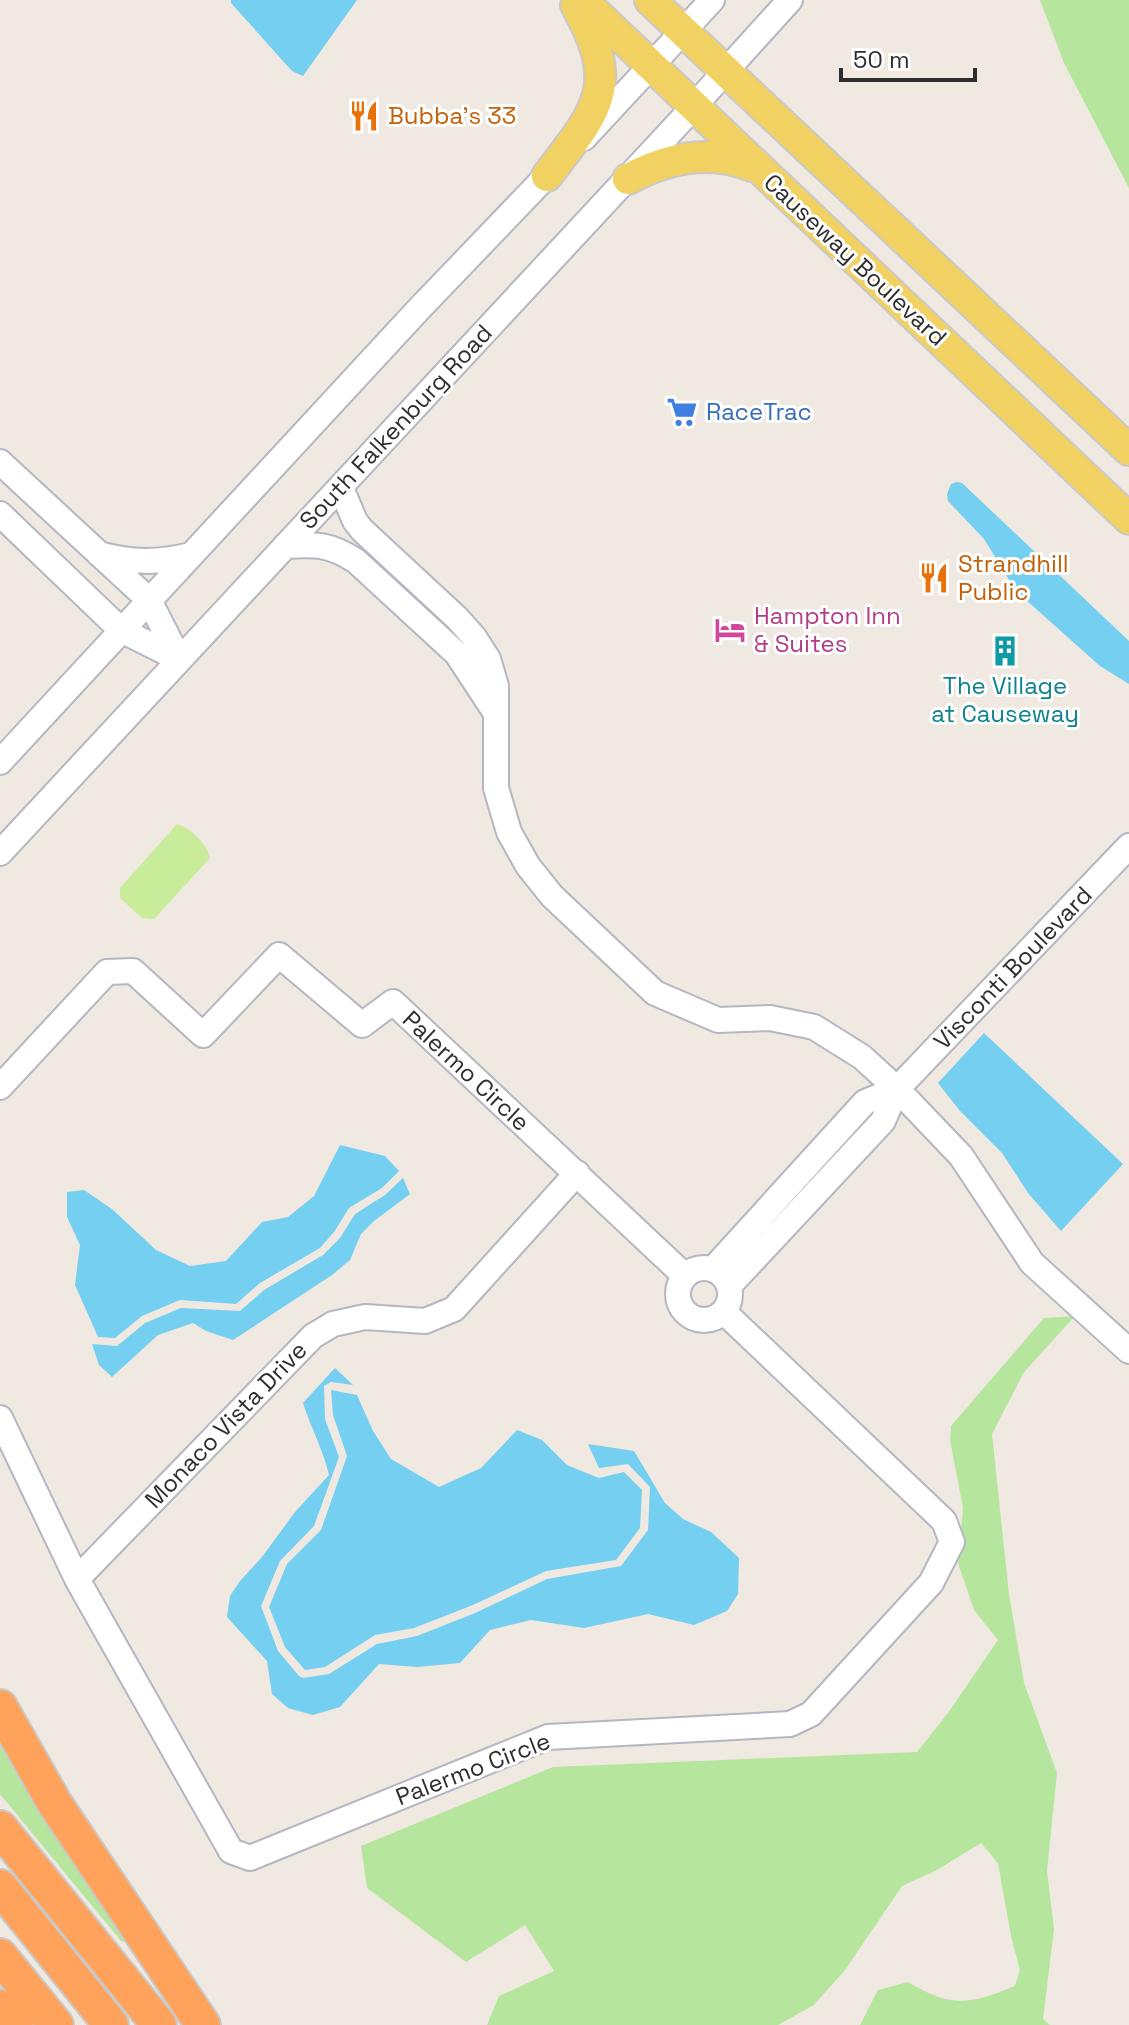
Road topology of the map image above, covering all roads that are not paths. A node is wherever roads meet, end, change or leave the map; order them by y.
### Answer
1 (573, 0) edge
2 (582, 0) edge
3 (650, 0) edge
4 (712, 0) edge
5 (790, 0) edge
6 (684, 31) junction
7 (653, 67) junction
8 (725, 71) junction
9 (693, 107) junction
10 (758, 169) junction
11 (547, 176) junction
12 (628, 179) junction
13 (1129, 450) edge
14 (0, 462) edge
15 (341, 488) junction
16 (0, 514) edge
17 (1129, 519) edge
18 (285, 546) junction
19 (98, 554) junction
20 (191, 555) junction
21 (149, 600) junction
22 (121, 630) junction
23 (179, 659) junction
24 (498, 717) junction
25 (0, 762) edge
26 (1129, 846) edge
27 (0, 853) edge
28 (0, 1087) edge
29 (897, 1089) junction
30 (577, 1173) junction
31 (685, 1276) junction
32 (721, 1278) junction
33 (724, 1312) junction
34 (1129, 1351) edge
35 (0, 1418) edge
36 (77, 1579) junction
37 (0, 1707) edge
38 (0, 1828) edge
39 (0, 1887) edge
40 (0, 1956) edge
41 (0, 2007) edge
42 (16, 2025) edge
43 (56, 2025) edge
44 (111, 2025) edge
45 (159, 2025) edge
46 (203, 2025) edge

1 - 11 main road
2 - 7 main road, Causeway Boulevard
3 - 6 main road, Causeway Boulevard
4 - 6 street
5 - 8 street, South Falkenburg Road
6 - 7 street
6 - 8 main road, Causeway Boulevard
7 - 9 main road, Causeway Boulevard
7 - 11 street
8 - 9 street, South Falkenburg Road
8 - 13 main road, Causeway Boulevard
9 - 10 main road, Causeway Boulevard
9 - 12 street, South Falkenburg Road
10 - 12 main road
10 - 17 main road, Causeway Boulevard
11 - 20 street
12 - 15 street, South Falkenburg Road
14 - 19 street
15 - 18 street, South Falkenburg Road
15 - 24 street
16 - 22 street
18 - 23 street, South Falkenburg Road
18 - 24 street
19 - 20 street
19 - 21 street
20 - 21 street
21 - 22 street
21 - 23 street
22 - 23 street
22 - 25 street
23 - 27 street, South Falkenburg Road
24 - 29 street
26 - 29 street, Visconti Boulevard
28 - 30 street, Palermo Circle
29 - 32 street, Visconti Boulevard
29 - 34 street
30 - 31 street, Palermo Circle
30 - 36 street, Monaco Vista Drive
31 - 32 street
31 - 33 street
32 - 33 street
33 - 36 street, Palermo Circle
35 - 36 street, Palermo Circle
37 - 46 highway
38 - 45 highway
39 - 44 highway
40 - 43 highway
41 - 42 highway

